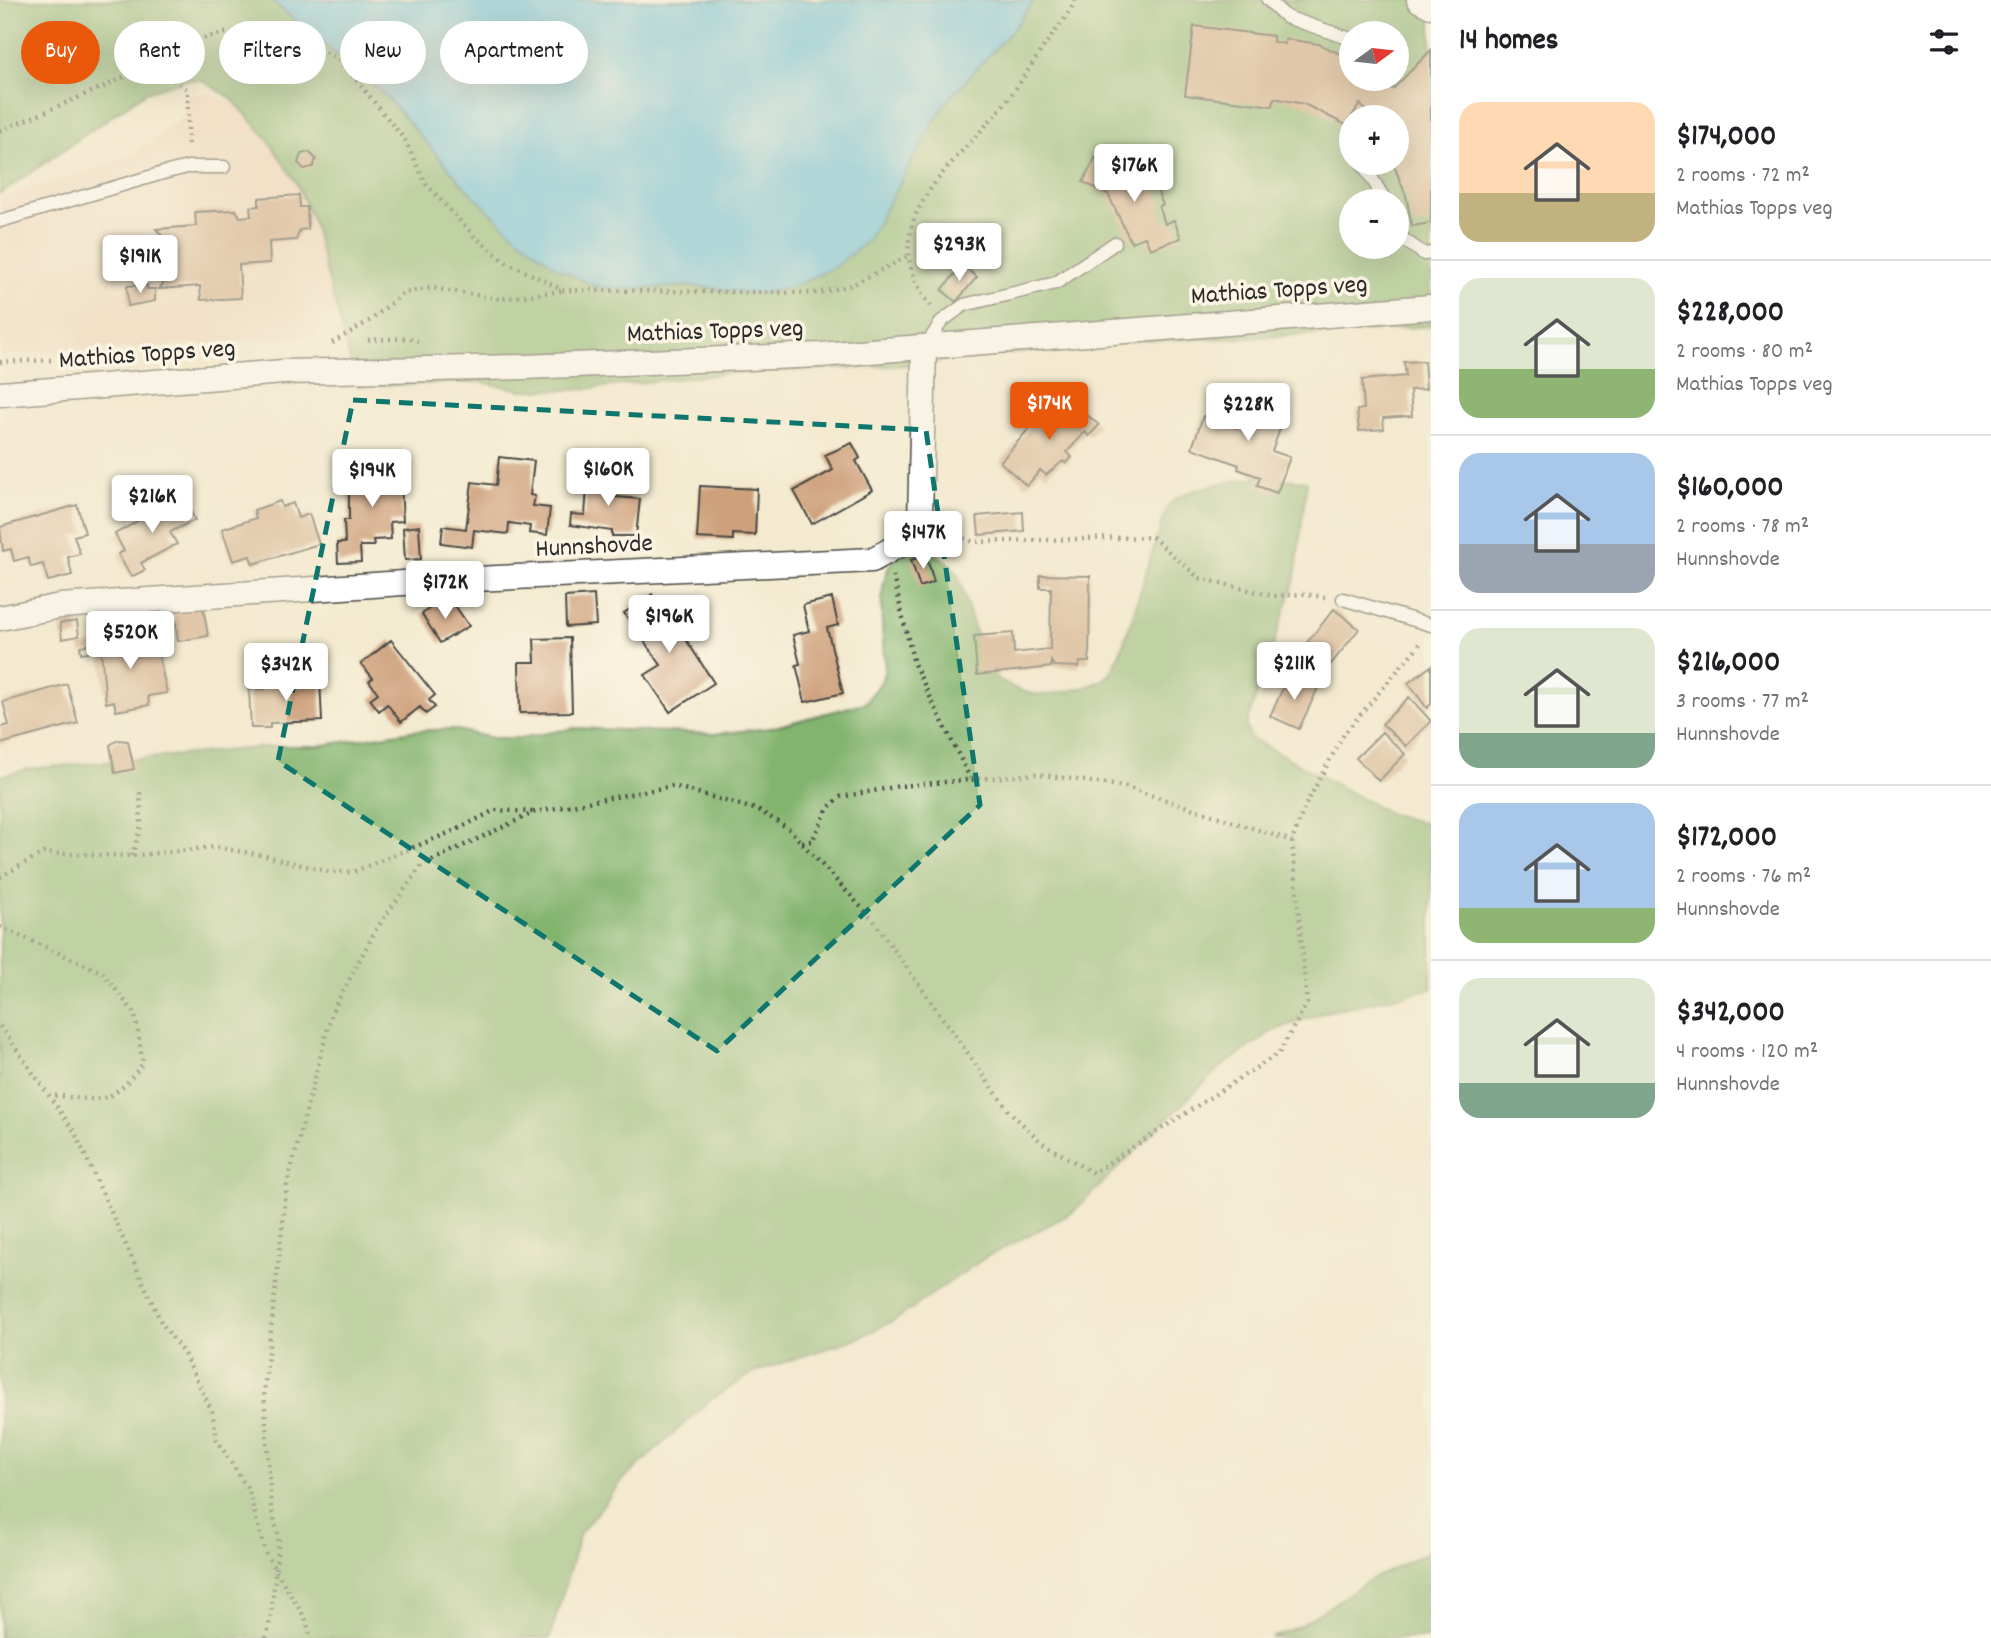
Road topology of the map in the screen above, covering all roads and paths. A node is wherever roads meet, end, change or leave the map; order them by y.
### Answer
1 (1075, 0) edge
2 (1268, 0) edge
3 (1419, 0) edge
4 (1431, 6) edge
5 (1339, 36) edge
6 (205, 38) edge
7 (114, 79) edge
8 (180, 84) edge
9 (0, 131) edge
10 (188, 167) junction
11 (224, 167) dead end
12 (0, 220) edge
13 (1115, 243) dead end
14 (1409, 243) edge
15 (1431, 253) edge
16 (908, 256) junction
17 (563, 290) junction
18 (1431, 307) edge
19 (942, 321) junction
20 (332, 343) dead end
21 (924, 347) junction
22 (0, 394) edge
23 (920, 522) junction
24 (887, 552) junction
25 (1343, 599) joint
26 (0, 618) edge
27 (1431, 625) edge
28 (1422, 641) dead end
29 (970, 778) junction
30 (140, 789) dead end
31 (535, 812) junction
32 (1292, 841) junction
33 (801, 842) junction
34 (132, 856) junction
35 (0, 877) edge
36 (0, 927) edge
37 (0, 1026) edge
38 (49, 1095) junction
39 (276, 1571) junction
40 (266, 1638) edge
41 (311, 1638) edge

1 - 16 path
2 - 5 lane
3 - 4 street
6 - 17 path
7 - 9 path
8 - 10 path
10 - 11 lane
10 - 12 lane
13 - 19 lane
14 - 15 lane
16 - 17 path
16 - 19 path
17 - 20 path
18 - 21 street, Mathias Topps veg
19 - 21 lane
21 - 22 street, Mathias Topps veg
21 - 23 street
23 - 24 street, Hunnshovde
23 - 25 path
24 - 26 street, Hunnshovde
24 - 29 path
25 - 27 lane
28 - 32 path
29 - 32 path
29 - 33 path
30 - 34 path
31 - 33 path
31 - 34 path
31 - 39 path
32 - 33 path
34 - 35 path
36 - 38 path
37 - 38 path
38 - 39 path
39 - 40 path
39 - 41 path

